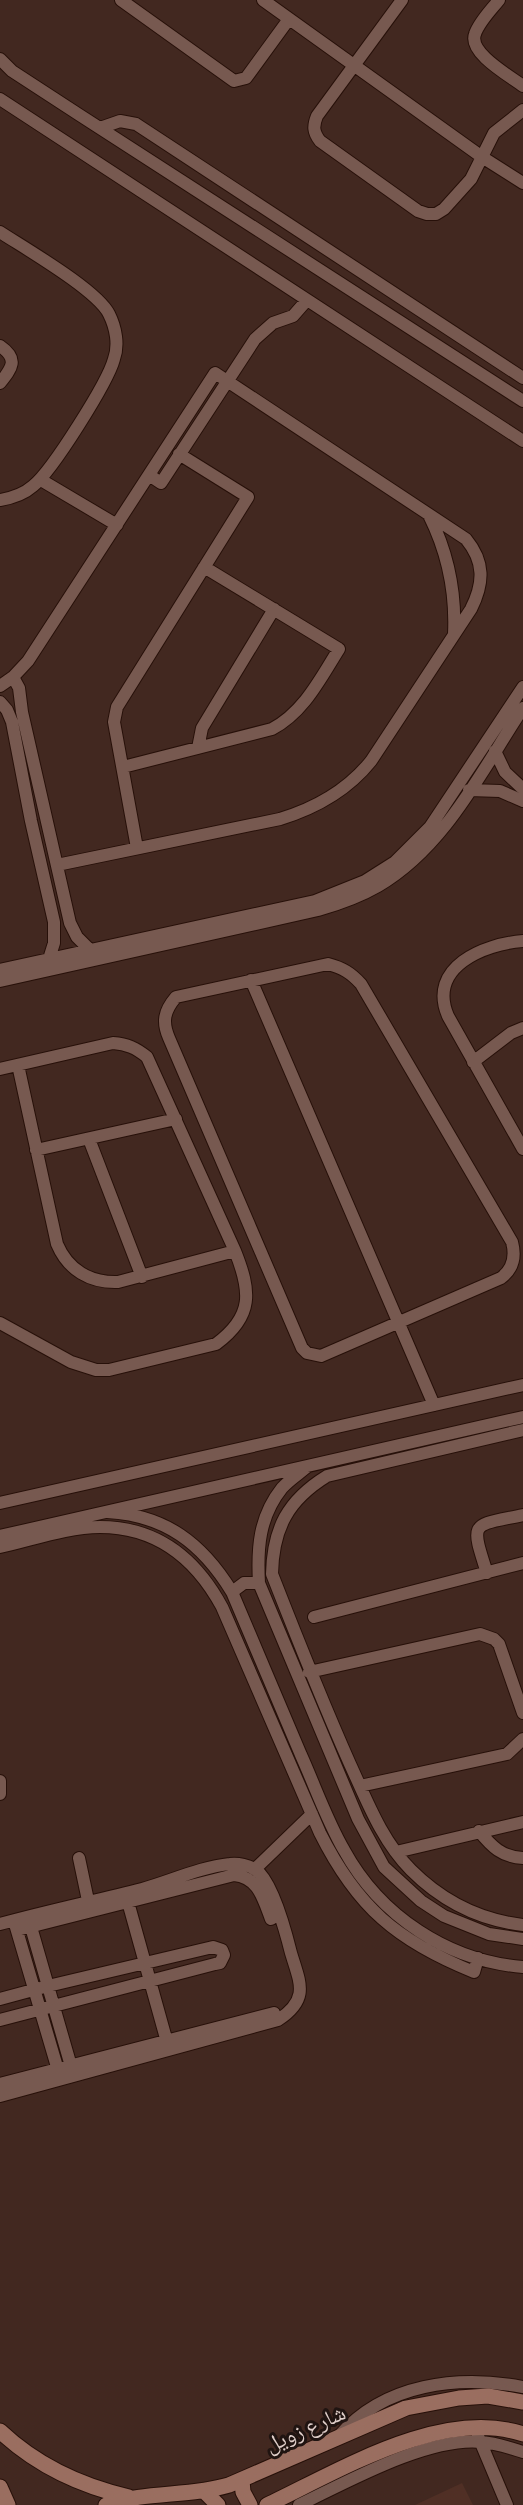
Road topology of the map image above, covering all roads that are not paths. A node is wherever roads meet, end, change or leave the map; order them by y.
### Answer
1 (120, 0) edge
2 (263, 0) edge
3 (402, 0) edge
4 (499, 0) edge
5 (289, 19) junction
6 (0, 59) edge
7 (355, 66) junction
8 (523, 86) edge
9 (0, 99) edge
10 (523, 110) edge
11 (100, 128) junction
12 (482, 157) junction
13 (523, 183) edge
14 (0, 232) edge
15 (307, 300) junction
16 (0, 346) edge
17 (523, 378) edge
18 (228, 381) junction
19 (0, 383) edge
20 (523, 401) edge
21 (523, 441) edge
22 (179, 454) junction
23 (149, 475) junction
24 (41, 480) junction
25 (0, 500) edge
26 (429, 514) junction
27 (117, 525) junction
28 (204, 567) junction
29 (274, 609) junction
30 (454, 634) junction
31 (14, 677) junction
32 (0, 686) edge
33 (523, 687) edge
34 (20, 693) junction
35 (1, 703) edge
36 (523, 708) edge
37 (198, 748) junction
38 (495, 751) junction
39 (123, 767) junction
40 (523, 789) edge
41 (469, 790) junction
42 (523, 801) edge
43 (137, 849) junction
44 (57, 865) junction
45 (523, 941) edge
46 (90, 950) junction
47 (49, 960) junction
48 (0, 970) edge
49 (251, 980) junction
50 (0, 981) edge
51 (523, 1028) edge
52 (473, 1062) junction
53 (18, 1065) junction
54 (0, 1069) edge
55 (176, 1119) junction
56 (89, 1139) junction
57 (523, 1149) edge
58 (36, 1150) junction
59 (235, 1251) junction
60 (142, 1277) junction
61 (0, 1323) edge
62 (399, 1323) junction
63 (521, 1387) edge
64 (434, 1405) junction
65 (523, 1417) edge
66 (523, 1430) edge
67 (424, 1446) junction
68 (308, 1466) junction
69 (0, 1503) edge
70 (107, 1512) junction
71 (523, 1515) edge
72 (0, 1543) edge
73 (523, 1563) edge
74 (487, 1573) junction
75 (259, 1583) junction
76 (232, 1592) junction
77 (314, 1617) dead end
78 (309, 1672) junction
79 (310, 1687) junction
80 (282, 1710) junction
81 (523, 1713) edge
82 (269, 1714) junction
83 (523, 1739) edge
84 (0, 1782) edge
85 (360, 1786) junction
86 (0, 1794) edge
87 (312, 1815) junction
88 (523, 1822) edge
89 (479, 1831) junction
90 (396, 1852) junction
91 (79, 1858) dead end
92 (523, 1858) edge
93 (258, 1876) junction
94 (175, 1884) junction
95 (128, 1902) junction
96 (89, 1907) junction
97 (29, 1921) junction
98 (0, 1923) edge
99 (15, 1925) junction
100 (523, 1925) edge
101 (523, 1939) edge
102 (478, 1958) junction
103 (145, 1963) junction
104 (523, 1967) edge
105 (150, 1982) junction
106 (48, 1986) junction
107 (34, 1989) junction
108 (0, 1999) edge
109 (53, 2005) junction
110 (40, 2009) junction
111 (0, 2020) edge
112 (194, 2038) junction
113 (167, 2042) junction
114 (133, 2055) junction
115 (72, 2072) junction
116 (59, 2075) junction
117 (0, 2084) edge
118 (0, 2096) edge
119 (523, 2386) edge
120 (523, 2402) edge
121 (474, 2427) junction
122 (0, 2431) edge
123 (523, 2434) edge
124 (335, 2440) junction
125 (480, 2441) junction
126 (523, 2452) edge
127 (242, 2480) junction
128 (0, 2487) edge
129 (204, 2492) junction
130 (132, 2498) junction
131 (8, 2505) edge
132 (106, 2505) edge
133 (218, 2505) edge
134 (250, 2505) edge
135 (267, 2505) edge
136 (299, 2505) edge
137 (507, 2505) edge

1 - 5 street
2 - 5 street
3 - 7 street
4 - 8 street
5 - 7 street
6 - 11 street
7 - 12 street
7 - 12 street
9 - 15 street
10 - 12 street
11 - 17 street
11 - 20 street
12 - 13 street
14 - 24 street
15 - 18 street
15 - 21 street
16 - 19 street
18 - 22 street
18 - 23 street
18 - 26 street
22 - 23 street
22 - 28 street
23 - 27 street
24 - 25 street
24 - 27 street
26 - 30 street
26 - 30 street
27 - 31 street
28 - 29 street
28 - 39 street
29 - 37 street
29 - 37 street
30 - 43 street
31 - 32 street
31 - 34 street
33 - 46 street
34 - 35 street
34 - 44 street
35 - 47 street
36 - 38 street
37 - 39 street
38 - 40 street
38 - 41 street
39 - 43 street
41 - 42 street
41 - 50 street
43 - 44 street
44 - 46 street
45 - 52 street
46 - 47 street
47 - 48 street
49 - 62 street
49 - 62 street
49 - 62 street
51 - 52 street
52 - 57 street
53 - 54 street
53 - 55 street
53 - 58 street
55 - 56 street
55 - 59 street
56 - 58 street
56 - 60 street
58 - 60 street
59 - 60 street
59 - 61 street
62 - 64 street
63 - 64 street
64 - 69 street
65 - 67 street
66 - 67 street
67 - 68 street
67 - 78 street
68 - 70 street
68 - 75 street
70 - 72 street
70 - 76 street
71 - 74 street
72 - 82 street
73 - 74 street
74 - 77 street
75 - 76 street
75 - 79 street
76 - 80 street
78 - 79 street
78 - 81 street
79 - 85 street
79 - 101 street
80 - 82 street
80 - 102 street
82 - 87 street
83 - 85 street
84 - 86 street
85 - 90 street
87 - 93 street
87 - 102 street
88 - 89 street
89 - 90 street
89 - 92 street
90 - 100 street
91 - 96 street
93 - 94 street
93 - 112 street
94 - 95 street
94 - 96 street
95 - 96 street
95 - 103 street
96 - 97 street
97 - 99 street
97 - 106 street
98 - 99 street
99 - 107 street
102 - 104 street
103 - 105 street
103 - 105 street
103 - 106 street
105 - 109 street
105 - 113 street
106 - 107 street
106 - 109 street
107 - 108 street
107 - 110 street
109 - 110 street
109 - 115 street
110 - 111 street
110 - 116 street
112 - 113 street
112 - 114 street
113 - 114 street
114 - 115 street
115 - 116 street
116 - 117 street
116 - 118 street
119 - 124 street
120 - 124 main road, شارع زويل
121 - 123 main road
121 - 125 street
121 - 135 main road
122 - 130 main road
124 - 127 main road, شارع زويل
125 - 126 street
125 - 136 street
125 - 137 street
127 - 129 main road, شارع زويل
127 - 134 main road
128 - 131 main road
129 - 130 main road, شارع زويل
129 - 133 main road
130 - 132 main road, شارع زويل

